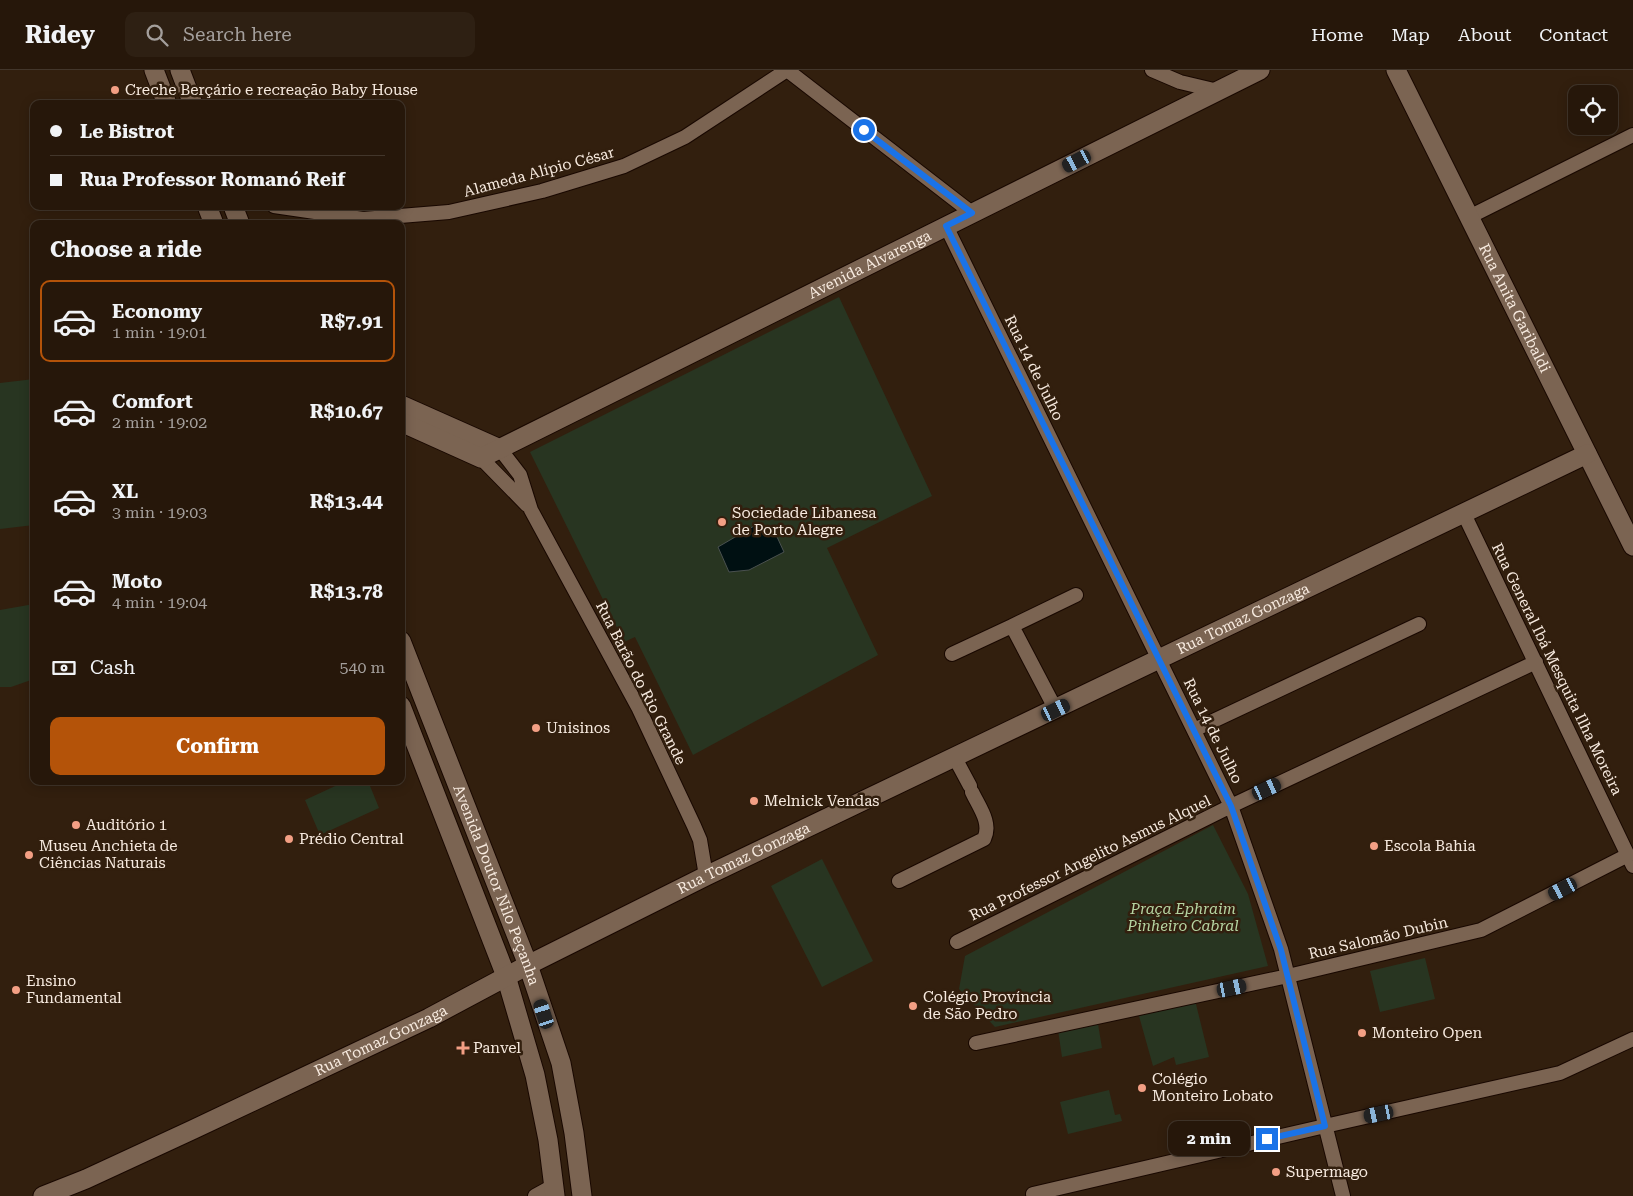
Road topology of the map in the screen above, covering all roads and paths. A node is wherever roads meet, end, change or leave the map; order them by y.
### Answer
1 (154, 70) edge
2 (180, 70) edge
3 (787, 70) edge
4 (1152, 70) edge
5 (1260, 70) edge
6 (1396, 70) edge
7 (1218, 91) junction
8 (165, 100) edge
9 (191, 100) edge
10 (1633, 135) edge
11 (301, 210) edge
12 (972, 213) junction
13 (1469, 217) junction
14 (946, 226) junction
15 (405, 407) edge
16 (405, 424) edge
17 (500, 449) junction
18 (1587, 454) junction
19 (481, 458) junction
20 (531, 510) junction
21 (1464, 514) junction
22 (1633, 546) edge
23 (1076, 595) dead end
24 (1419, 624) dead end
25 (1012, 626) junction
26 (405, 651) edge
27 (952, 654) dead end
28 (1160, 660) junction
29 (1536, 662) junction
30 (1056, 710) junction
31 (405, 716) edge
32 (1194, 730) junction
33 (955, 758) junction
34 (1231, 806) junction
35 (1630, 861) edge
36 (706, 876) junction
37 (898, 882) dead end
38 (957, 942) dead end
39 (528, 965) junction
40 (506, 976) junction
41 (1288, 976) junction
42 (1633, 1039) edge
43 (976, 1043) dead end
44 (1325, 1126) junction
45 (86, 1188) edge
46 (555, 1191) edge
47 (68, 1192) edge
48 (1033, 1194) dead end
49 (44, 1196) edge
50 (535, 1196) edge
51 (582, 1196) edge
52 (1343, 1196) edge

1 - 8 street
2 - 9 street
3 - 11 street, Alameda Alípio César
3 - 12 street
4 - 7 street
5 - 7 street, Avenida Alvarenga
6 - 13 street, Rua Anita Garibaldi
7 - 12 street, Avenida Alvarenga
10 - 13 street
12 - 14 street, Avenida Alvarenga
13 - 18 street, Rua Anita Garibaldi
14 - 17 street, Avenida Alvarenga
14 - 28 street, Rua 14 de Julho
15 - 17 street
16 - 19 street
17 - 19 street, Avenida Alvarenga
17 - 20 street, Rua Barão do Rio Grande
18 - 21 street, Rua Tomaz Gonzaga
18 - 22 street, Rua Anita Garibaldi
19 - 20 street, Rua Barão do Rio Grande
20 - 36 street, Rua Barão do Rio Grande
21 - 28 street, Rua Tomaz Gonzaga
21 - 29 street, Rua General Ibá Mesquita Ilha Moreira
23 - 25 street
24 - 32 street
25 - 27 street
25 - 30 street
26 - 39 street, Avenida Doutor Nilo Peçanha
28 - 30 street, Rua Tomaz Gonzaga
28 - 32 street, Rua 14 de Julho
29 - 34 street, Rua Professor Angelito Asmus Alquel
29 - 35 street, Rua General Ibá Mesquita Ilha Moreira
30 - 33 street, Rua Tomaz Gonzaga
31 - 40 street, Avenida Doutor Nilo Peçanha
32 - 34 street, Rua 14 de Julho
33 - 36 street, Rua Tomaz Gonzaga
33 - 37 street
34 - 38 street, Rua Professor Angelito Asmus Alquel
34 - 41 street, Rua 14 de Julho
35 - 41 street, Rua Salomão Dubin
36 - 39 street, Rua Tomaz Gonzaga
39 - 40 street, Rua Tomaz Gonzaga
39 - 51 street, Avenida Doutor Nilo Peçanha
40 - 45 street, Rua Tomaz Gonzaga
40 - 46 street, Avenida Doutor Nilo Peçanha
41 - 43 street, Rua Salomão Dubin
41 - 44 street, Rua 14 de Julho
42 - 44 street
44 - 48 street
44 - 52 street, Rua 14 de Julho
45 - 47 street, Rua Tomaz Gonzaga
46 - 50 street
47 - 49 street, Rua Tomaz Gonzaga

